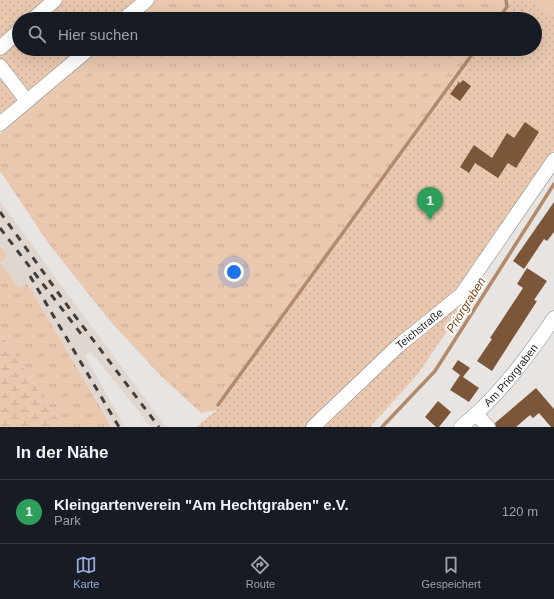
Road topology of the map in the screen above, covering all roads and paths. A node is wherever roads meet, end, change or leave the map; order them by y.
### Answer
1 (55, 0) edge
2 (147, 0) edge
3 (41, 12) edge
4 (132, 12) edge
5 (12, 37) edge
6 (0, 48) edge
7 (81, 56) edge
8 (0, 66) edge
9 (27, 101) junction
10 (0, 124) edge
11 (554, 160) edge
12 (554, 318) edge
13 (476, 414) junction
14 (313, 427) edge
15 (461, 427) edge
16 (488, 427) edge

1 - 3 street
2 - 4 street
5 - 6 street
7 - 9 street
8 - 9 street
9 - 10 street
11 - 14 street, Teichstraße
12 - 13 street, Am Priorgraben
13 - 15 street, Am Priorgraben
13 - 16 street

